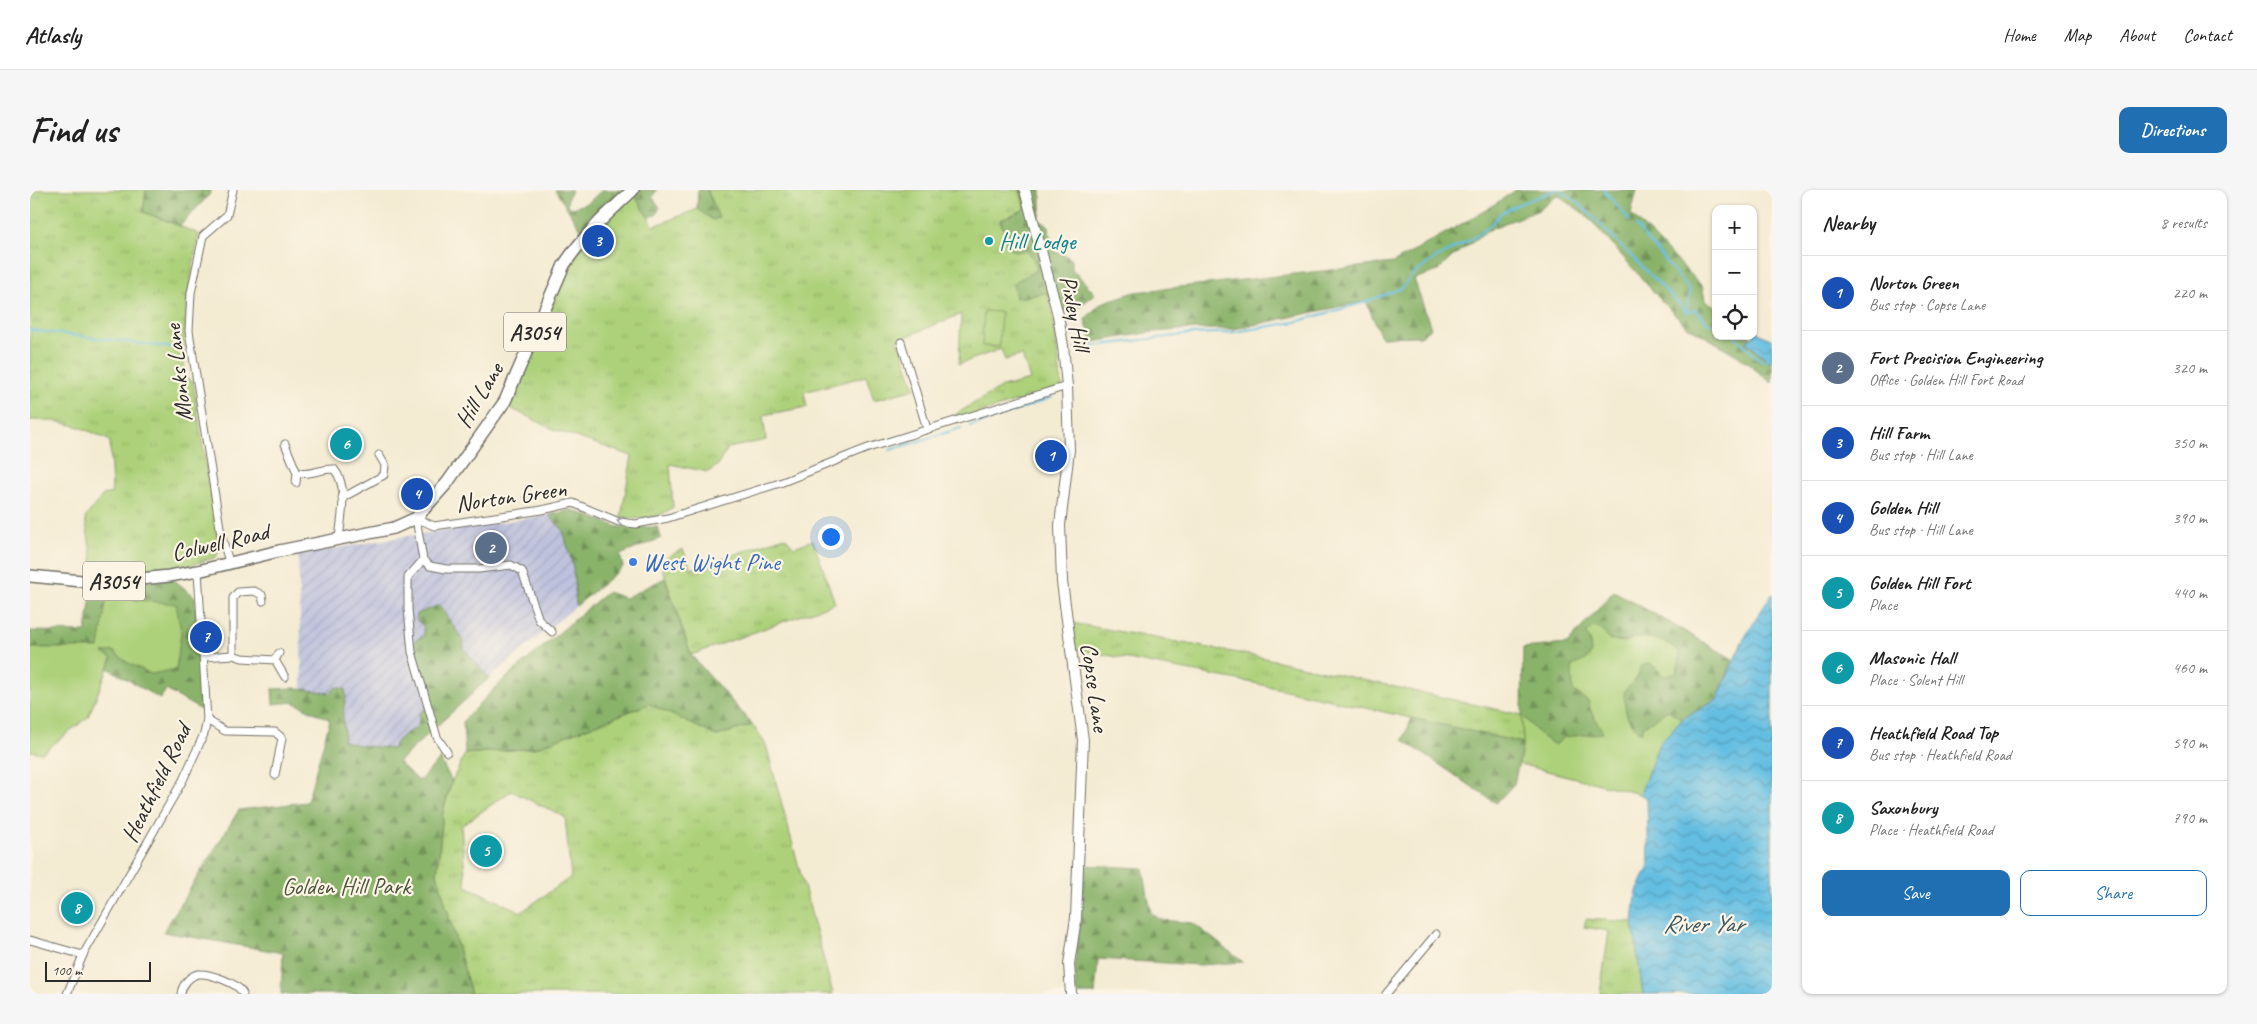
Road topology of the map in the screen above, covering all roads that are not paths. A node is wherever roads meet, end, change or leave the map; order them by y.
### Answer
1 (233, 190) edge
2 (633, 190) edge
3 (1024, 190) edge
4 (901, 342) dead end
5 (1067, 386) junction
6 (927, 429) junction
7 (285, 444) dead end
8 (379, 455) dead end
9 (297, 473) junction
10 (296, 482) dead end
11 (342, 498) junction
12 (416, 518) junction
13 (339, 539) junction
14 (423, 560) junction
15 (229, 562) junction
16 (198, 571) junction
17 (30, 576) edge
18 (263, 601) dead end
19 (552, 632) dead end
20 (233, 655) junction
21 (204, 657) junction
22 (285, 677) dead end
23 (207, 720) junction
24 (447, 752) dead end
25 (275, 775) dead end
26 (1436, 934) dead end
27 (30, 940) edge
28 (83, 955) junction
29 (67, 994) edge
30 (181, 994) edge
31 (243, 994) edge
32 (1071, 994) edge
33 (1386, 994) edge

1 - 15 street, Monks Lane
2 - 12 main road, Hill Lane / A3054
3 - 5 street, Pixley Hill
4 - 6 street
5 - 6 street, Norton Green
5 - 32 street, Copse Lane
6 -> 12 street, Norton Green
7 - 9 street
8 - 11 street
9 - 10 street
9 - 11 street
11 - 13 street
12 - 13 main road, Colwell Road / A3054
12 - 14 street
13 - 15 main road, Colwell Road / A3054
14 - 19 street
14 - 24 street
15 - 16 main road, Colwell Road / A3054
16 - 17 main road, Colwell Road / A3054
16 - 21 street, Heathfield Road
18 - 20 street
20 - 21 street
20 - 22 street
21 - 23 street, Heathfield Road
23 - 25 street
23 - 28 street, Heathfield Road
26 - 33 street
27 - 28 street
28 - 29 street, Heathfield Road
30 - 31 street

